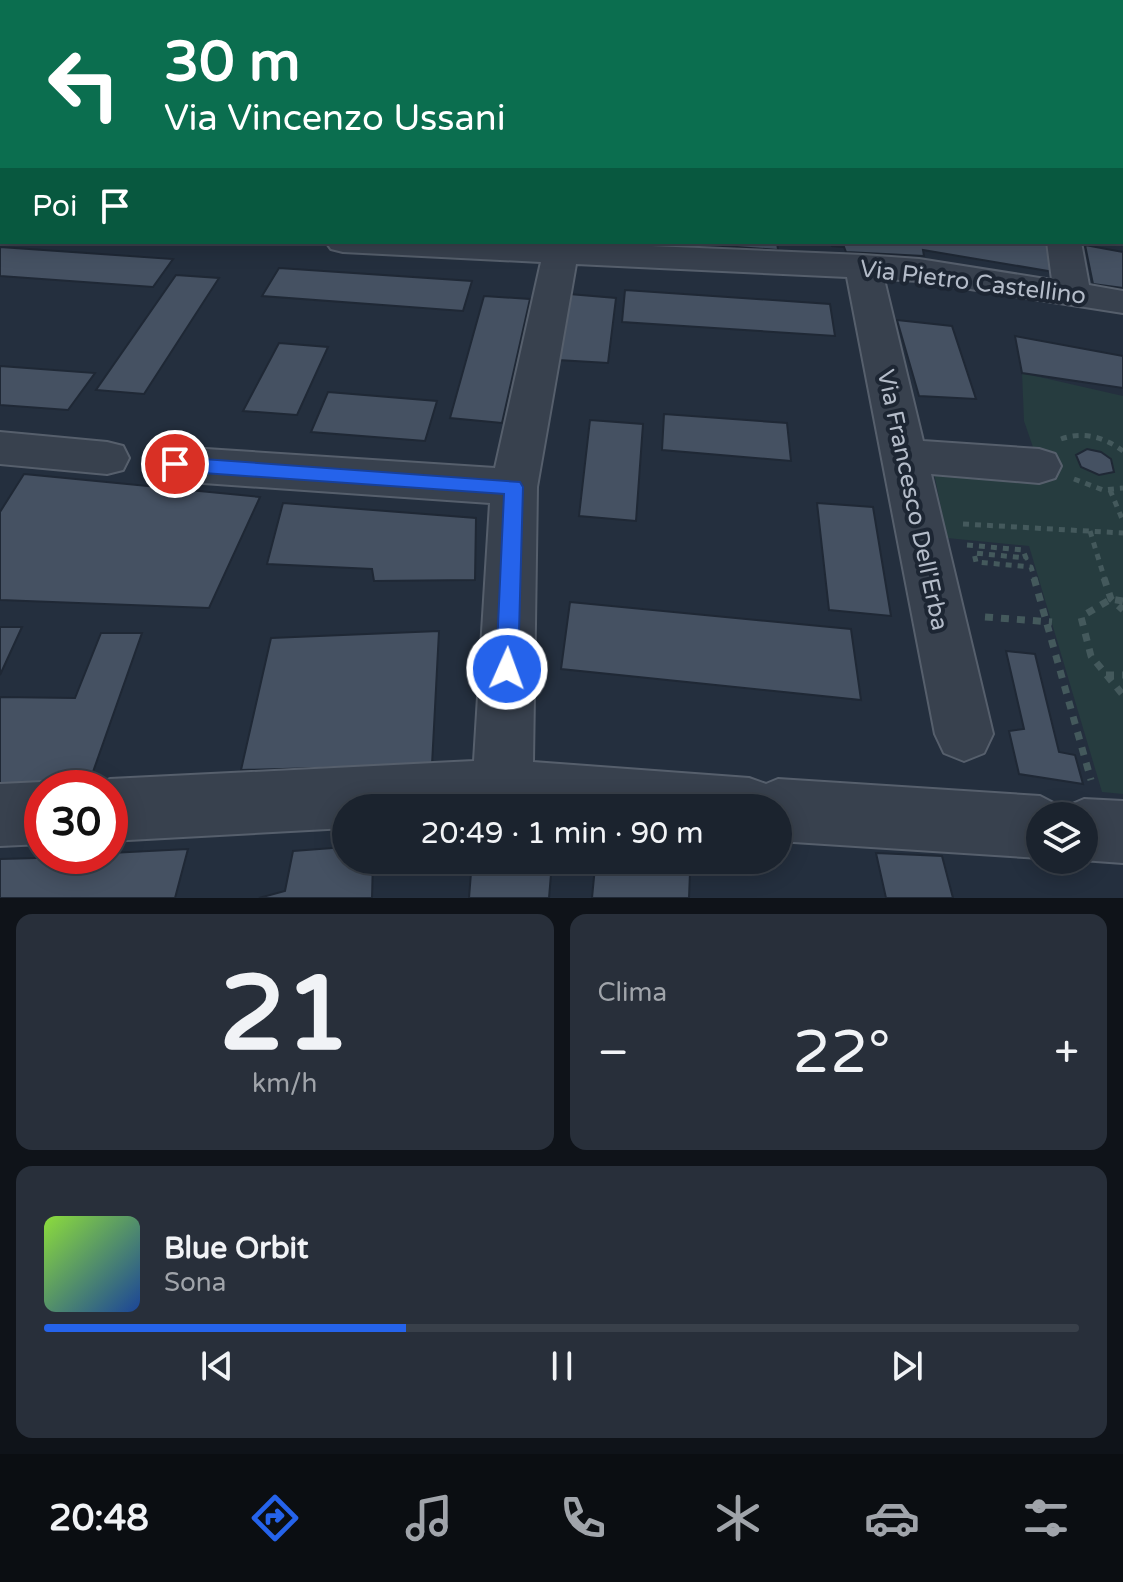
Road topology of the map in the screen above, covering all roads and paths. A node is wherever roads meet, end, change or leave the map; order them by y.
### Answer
1 (379, 244) edge
2 (1064, 244) edge
3 (560, 254) junction
4 (863, 266) junction
5 (1072, 293) junction
6 (1123, 302) edge
7 (901, 447) junction
8 (0, 448) edge
9 (1123, 451) edge
10 (107, 458) dead end
11 (1048, 458) junction
12 (175, 464) dead end
13 (514, 487) junction
14 (1123, 488) edge
15 (1110, 490) junction
16 (1123, 521) edge
17 (965, 524) dead end
18 (1090, 531) junction
19 (1123, 533) edge
20 (956, 544) dead end
21 (1111, 599) junction
22 (1123, 601) edge
23 (1123, 610) edge
24 (981, 617) dead end
25 (1049, 622) junction
26 (1106, 675) junction
27 (1123, 675) edge
28 (1123, 695) edge
29 (964, 734) dead end
30 (502, 790) junction
31 (557, 794) edge
32 (128, 809) edge
33 (792, 811) edge
34 (24, 814) edge
35 (0, 815) edge
36 (1026, 826) edge
37 (1104, 831) edge

1 - 3 street, Via Pietro Castellino
2 - 5 street
3 - 4 street, Via Pietro Castellino
3 - 13 street
4 - 5 street, Via Pietro Castellino
4 - 7 street, Via Francesco Dell'Erba
5 - 6 street, Via Pietro Castellino
7 - 11 street
7 - 29 street, Via Francesco Dell'Erba
8 - 10 street
9 - 11 path
11 - 15 path
12 - 13 street
13 - 30 street
14 - 15 path
15 - 16 path
17 - 18 path
18 - 19 path
18 - 21 path
20 - 25 path
21 - 22 path
21 - 23 path
21 - 26 path
24 - 25 path
25 - 37 path
26 - 27 path
26 - 28 path
30 - 31 street
30 - 32 street
33 - 36 street
34 - 35 street

